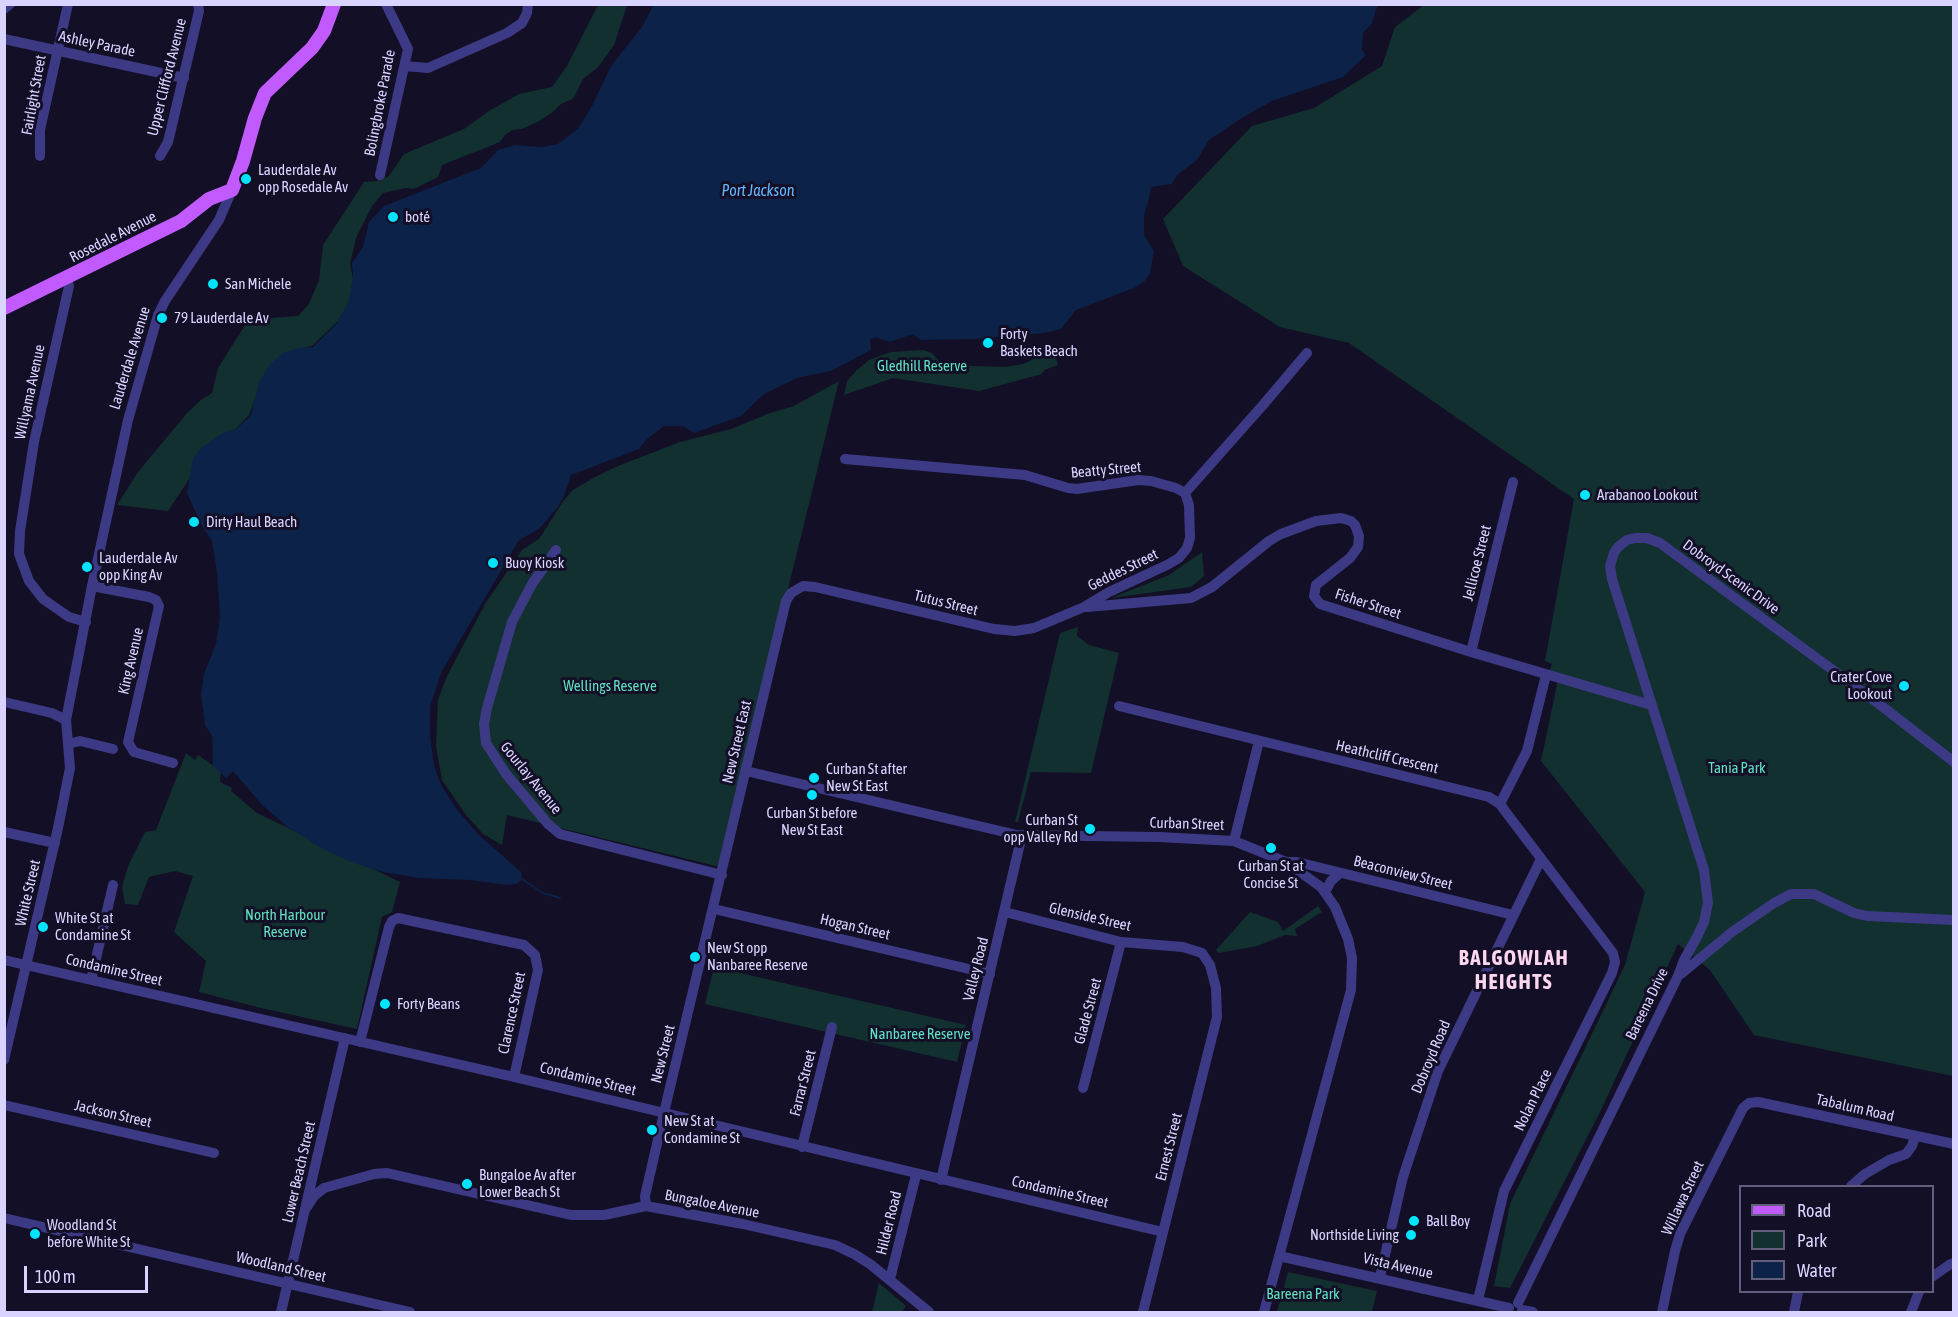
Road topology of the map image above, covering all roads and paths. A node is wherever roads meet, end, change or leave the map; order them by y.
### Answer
1 (10, 4) edge
2 (68, 4) edge
3 (198, 4) edge
4 (334, 4) edge
5 (386, 4) edge
6 (528, 4) edge
7 (4, 9) edge
8 (4, 39) edge
9 (57, 51) junction
10 (405, 66) junction
11 (184, 78) junction
12 (40, 156) dead end
13 (160, 156) dead end
14 (381, 175) dead end
15 (232, 190) junction
16 (67, 279) junction
17 (4, 308) edge
18 (1307, 352) dead end
19 (845, 459) dead end
20 (1513, 482) dead end
21 (1185, 493) junction
22 (556, 550) dead end
23 (92, 586) junction
24 (799, 587) joint
25 (1084, 607) junction
26 (86, 622) junction
27 (1471, 652) junction
28 (1546, 675) junction
29 (4, 702) edge
30 (1652, 705) junction
31 (1119, 706) dead end
32 (66, 725) junction
33 (1259, 741) junction
34 (68, 744) junction
35 (112, 749) dead end
36 (1953, 762) edge
37 (173, 763) dead end
38 (746, 771) junction
39 (1500, 804) junction
40 (4, 832) edge
41 (1022, 835) junction
42 (1234, 841) junction
43 (55, 843) junction
44 (1541, 859) junction
45 (1286, 862) junction
46 (1340, 873) junction
47 (722, 875) junction
48 (113, 885) dead end
49 (1325, 892) junction
50 (714, 909) junction
51 (1005, 912) junction
52 (1513, 915) junction
53 (1953, 920) edge
54 (1121, 942) junction
55 (1693, 945) junction
56 (1706, 952) junction
57 (4, 960) edge
58 (26, 965) junction
59 (990, 974) junction
60 (1678, 976) junction
61 (91, 980) junction
62 (1216, 988) joint
63 (832, 1027) dead end
64 (345, 1038) junction
65 (360, 1042) junction
66 (4, 1060) edge
67 (514, 1077) junction
68 (1083, 1088) dead end
69 (1749, 1103) joint
70 (4, 1105) edge
71 (664, 1113) junction
72 (1916, 1136) junction
73 (1953, 1144) edge
74 (802, 1147) junction
75 (214, 1153) dead end
76 (916, 1174) junction
77 (941, 1180) junction
78 (1852, 1185) edge
79 (646, 1206) junction
80 (305, 1210) junction
81 (4, 1218) edge
82 (1162, 1232) junction
83 (1279, 1256) junction
84 (1953, 1263) edge
85 (1934, 1275) edge
86 (1380, 1277) junction
87 (890, 1280) junction
88 (288, 1284) junction
89 (1798, 1293) edge
90 (1919, 1293) edge
91 (1478, 1300) junction
92 (1519, 1310) edge
93 (281, 1312) edge
94 (410, 1312) edge
95 (929, 1312) edge
96 (1143, 1312) edge
97 (1264, 1312) edge
98 (1662, 1312) edge
99 (1794, 1312) edge
100 (1911, 1312) edge

1 - 7 street
2 - 9 street, Fairlight Street
3 - 11 street, Upper Clifford Avenue
4 - 15 main road, Lauderdale Avenue
5 - 10 street, Bolingbroke Parade
6 - 10 street
8 - 9 street, Ashley Parade
9 - 11 street, Ashley Parade
9 - 12 street, Fairlight Street
10 - 14 street, Bolingbroke Parade
11 - 13 street, Upper Clifford Avenue
15 - 16 main road, Rosedale Avenue
15 - 23 street, Lauderdale Avenue
16 - 17 main road, Rosedale Avenue
16 - 26 street, Willyama Avenue
18 - 21 street
19 - 21 street, Beatty Street
20 - 27 street, Jellicoe Street
21 - 25 street, Geddes Street
22 - 47 street, Gourlay Avenue
23 - 26 street, Lauderdale Avenue
23 - 37 street, King Avenue
24 - 25 street, Tutus Street
24 - 38 street, New Street East
25 - 27 street, Fisher Street
26 - 32 street, Lauderdale Avenue
27 - 28 street, Fisher Street
28 - 30 street, Fisher Street
28 - 39 street
29 - 32 street
30 - 36 street, Dobroyd Scenic Drive
30 - 55 street, Bareena Drive
31 - 33 street, Heathcliff Crescent
32 - 34 street, White Street
33 - 39 street, Heathcliff Crescent
33 - 42 street
34 - 35 street
34 - 43 street, White Street
38 - 41 street, Curban Street
38 - 47 street, New Street East
39 - 44 street
40 - 43 street
41 - 42 street, Curban Street
41 - 51 street, Valley Road
42 - 45 street, Curban Street
43 - 58 street, White Street
44 - 52 street, Dobroyd Road
44 - 91 street, Nolan Place
45 - 46 street, Beaconview Street
45 - 49 street, Curban Street
46 - 49 street
46 - 52 street, Beaconview Street
47 - 50 street, New Street East
48 - 61 street
49 - 83 street, Curban Street
50 - 59 street, Hogan Street
50 - 71 street, New Street
51 - 54 street, Glenside Street
51 - 59 street, Valley Road
52 - 86 street, Dobroyd Road
53 - 56 street
54 - 62 street, Glenside Street
54 - 68 street, Glade Street
55 - 56 street
55 - 60 street, Bareena Drive
56 - 60 street
57 - 58 street, Condamine Street
58 - 61 street, Condamine Street
58 - 66 street, White Street
59 - 77 street, Valley Road
60 - 92 street, Bareena Drive
61 - 64 street, Condamine Street
62 - 82 street, Ernest Street
63 - 74 street, Farrar Street
64 - 65 street, Condamine Street
64 - 80 street, Lower Beach Street
65 - 67 street, Condamine Street
65 - 67 street, Clarence Street
67 - 71 street, Condamine Street
69 - 72 street, Tabalum Road
69 - 98 street, Willawa Street
70 - 75 street, Jackson Street
71 - 74 street, Condamine Street
71 - 79 street, New Street
72 - 73 street, Tabalum Road
72 - 78 street
74 - 76 street, Condamine Street
76 - 77 street, Condamine Street
76 - 87 street, Hilder Road
77 - 82 street, Condamine Street
79 - 80 street, Bungaloe Avenue
79 - 87 street, Bungaloe Avenue
80 - 88 street, Lower Beach Street
81 - 88 street, Woodland Street
82 - 96 street, Ernest Street
83 - 86 street, Vista Avenue
83 - 97 street, Curban Street
84 - 85 street
86 - 91 street, Vista Avenue
87 - 95 street, Bungaloe Avenue
88 - 93 street, Lower Beach Street
88 - 94 street, Woodland Street
89 - 99 street
90 - 100 street
91 - 92 street, Vista Avenue

